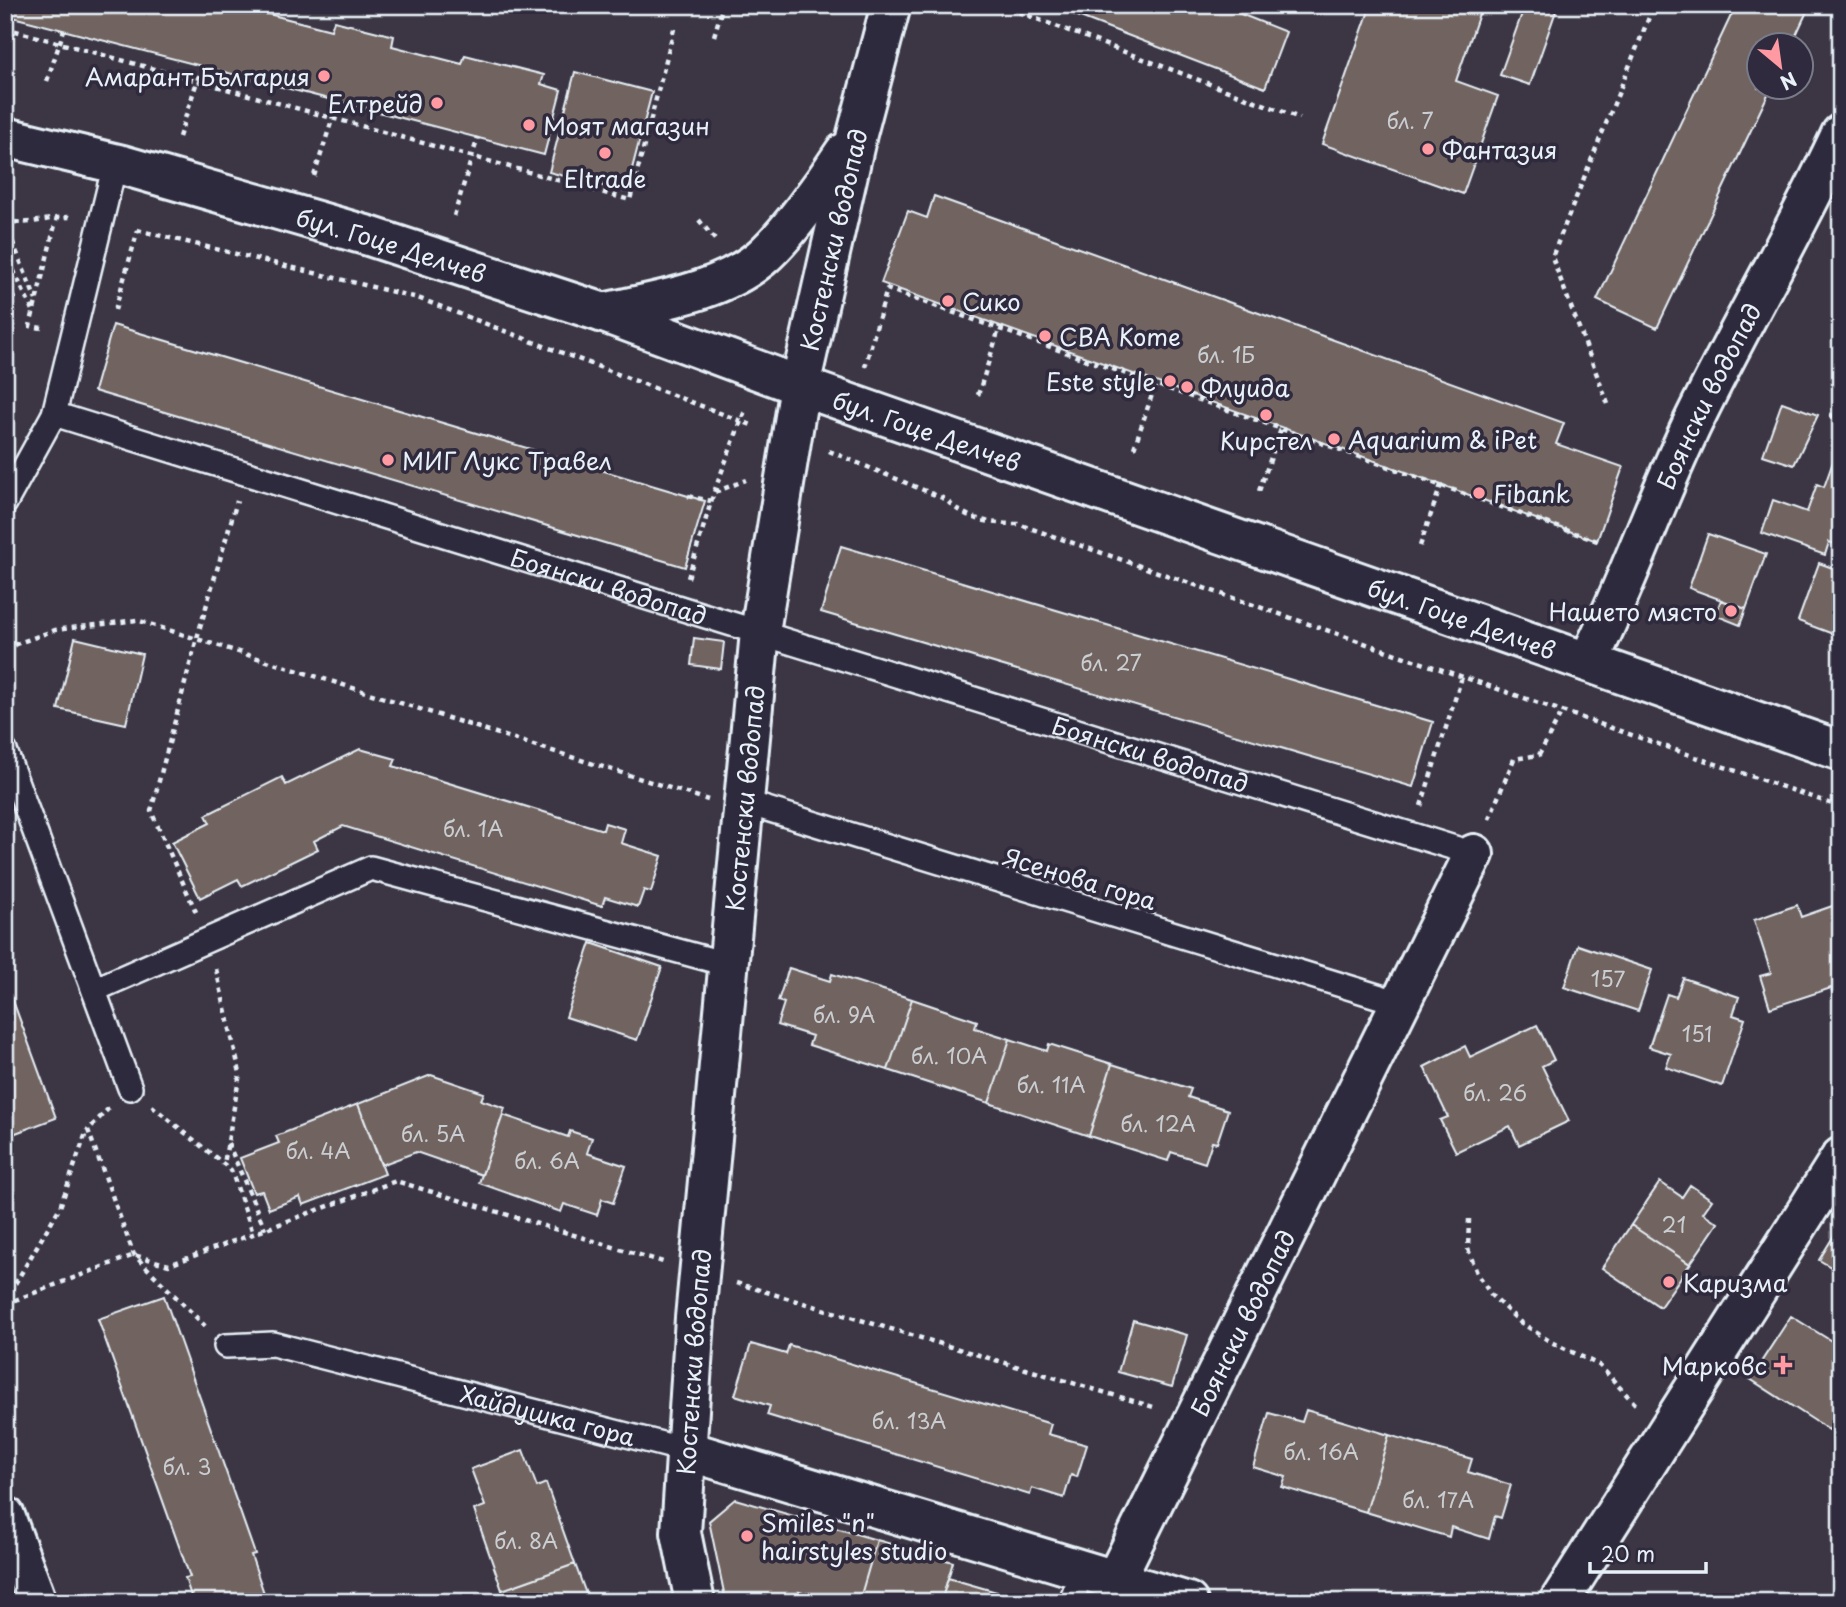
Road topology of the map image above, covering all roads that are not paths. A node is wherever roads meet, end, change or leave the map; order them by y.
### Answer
1 (891, 5) edge
2 (857, 134) junction
3 (1841, 134) edge
4 (5, 137) edge
5 (116, 164) junction
6 (604, 313) junction
7 (800, 386) junction
8 (54, 414) junction
9 (5, 503) edge
10 (760, 632) junction
11 (1588, 662) junction
12 (5, 751) edge
13 (1841, 751) edge
14 (744, 802) junction
15 (1474, 853) joint
16 (730, 965) junction
17 (94, 990) junction
18 (1400, 1003) junction
19 (130, 1088) road end
20 (1841, 1157) edge
21 (226, 1346) road end
22 (685, 1450) junction
23 (7, 1529) edge
24 (1089, 1584) edge
25 (37, 1602) edge
26 (695, 1602) edge
27 (1188, 1602) edge
28 (1559, 1602) edge

1 - 2 street, Костенски водопад
2 - 6 street
2 - 7 street, Костенски водопад
3 - 11 street, Боянски водопад
4 - 5 street, бул. Гоце Делчев
5 - 6 street, бул. Гоце Делчев
5 - 8 lane
6 - 7 street, бул. Гоце Делчев
7 - 10 street, Костенски водопад
7 - 11 street, бул. Гоце Делчев
8 - 9 lane
8 - 10 lane, Боянски водопад
10 - 14 street, Костенски водопад
10 - 15 lane, Боянски водопад
11 - 13 street, бул. Гоце Делчев
12 - 17 lane
14 - 16 street, Костенски водопад
14 - 18 lane, Ясенова гора
15 - 18 street, Боянски водопад
16 - 17 lane
16 - 22 street, Костенски водопад
17 - 19 lane
18 - 24 street, Боянски водопад
20 - 28 street
21 - 22 lane, Хайдушка гора
22 - 24 street, Хайдушка гора
22 - 26 street, Костенски водопад
23 - 25 street
24 - 27 street, Хайдушка гора

